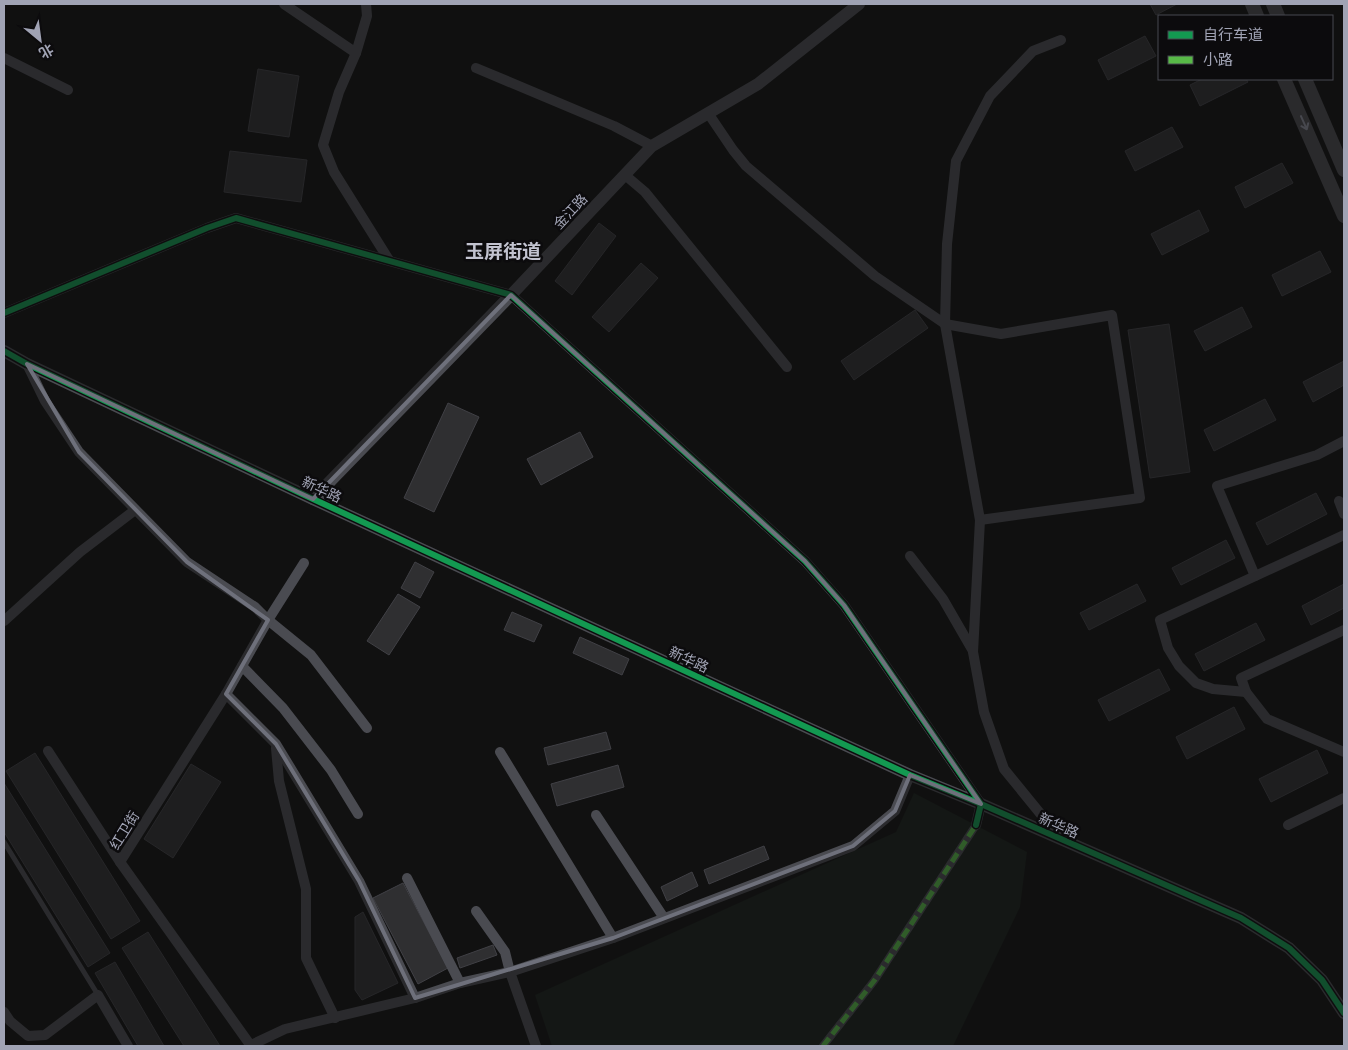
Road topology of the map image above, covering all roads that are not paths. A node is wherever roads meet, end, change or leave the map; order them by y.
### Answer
1 (284, 4) edge
2 (366, 4) edge
3 (859, 4) edge
4 (1061, 40) dead end
5 (356, 53) junction
6 (4, 58) edge
7 (476, 68) dead end
8 (1284, 80) edge
9 (1305, 80) edge
10 (68, 90) dead end
11 (708, 113) junction
12 (652, 146) junction
13 (1344, 170) edge
14 (625, 175) junction
15 (1344, 216) edge
16 (389, 260) junction
17 (511, 295) junction
18 (4, 313) edge
19 (945, 324) junction
20 (4, 352) edge
21 (26, 364) junction
22 (787, 367) dead end
23 (1344, 440) edge
24 (313, 499) junction
25 (1339, 501) dead end
26 (135, 510) junction
27 (1344, 514) edge
28 (980, 520) junction
29 (1344, 535) edge
30 (910, 556) dead end
31 (304, 563) dead end
32 (1255, 576) junction
33 (268, 620) junction
34 (4, 621) edge
35 (1344, 630) edge
36 (973, 652) junction
37 (242, 666) junction
38 (1246, 692) junction
39 (226, 694) junction
40 (367, 728) dead end
41 (276, 744) junction
42 (48, 751) dead end
43 (500, 752) dead end
44 (1344, 752) edge
45 (910, 775) junction
46 (1344, 798) edge
47 (981, 804) junction
48 (358, 814) dead end
49 (596, 815) dead end
50 (976, 825) joint
51 (1288, 825) dead end
52 (1061, 839) junction
53 (4, 842) edge
54 (120, 862) junction
55 (406, 878) dead end
56 (476, 912) dead end
57 (664, 918) junction
58 (613, 938) junction
59 (510, 972) junction
60 (460, 983) junction
61 (98, 995) junction
62 (416, 998) junction
63 (4, 1012) edge
64 (1344, 1012) edge
65 (335, 1018) junction
66 (128, 1046) edge
67 (250, 1046) edge
68 (536, 1046) edge
69 (823, 1046) edge

1 - 5 street
2 - 5 street
3 - 11 street, 金江路
4 - 19 street
5 - 16 street
6 - 10 street
7 - 12 street
8 -> 15 main road
9 - 13 main road
11 - 12 street, 金江路
11 - 19 street
12 - 14 street, 金江路
14 - 17 street, 金江路
14 - 22 street
16 - 17 street
16 - 18 street
17 - 24 street, 金江路
17 - 47 street
19 - 28 street
19 - 28 street
20 - 21 street, 新华路
21 - 24 street, 新华路
21 - 26 street
23 - 32 street
24 - 45 street, 新华路
25 - 27 street
26 - 33 street
26 - 34 street
28 - 36 street
29 - 32 street
30 - 36 street
31 - 33 street, 红卫街
32 - 38 street
33 - 37 street, 红卫街
33 - 40 street
35 - 38 street
36 - 52 street
37 - 39 street, 红卫街
37 - 48 street
38 - 44 street
39 - 41 street
39 - 54 street, 红卫街
41 - 62 street
41 - 65 street
42 - 54 street
43 - 58 street
45 - 47 street, 新华路
45 - 57 street
46 - 51 street
47 - 50 street
47 - 52 street, 新华路
49 - 57 street
50 - 69 street
52 - 64 street, 新华路
53 - 61 lane
54 - 67 street, 红卫街
55 - 60 street
56 - 59 street
57 - 58 street
58 - 59 street
59 - 60 street
59 - 68 street
60 - 62 street
61 - 63 street
61 - 66 street
62 - 65 street
65 - 67 street

